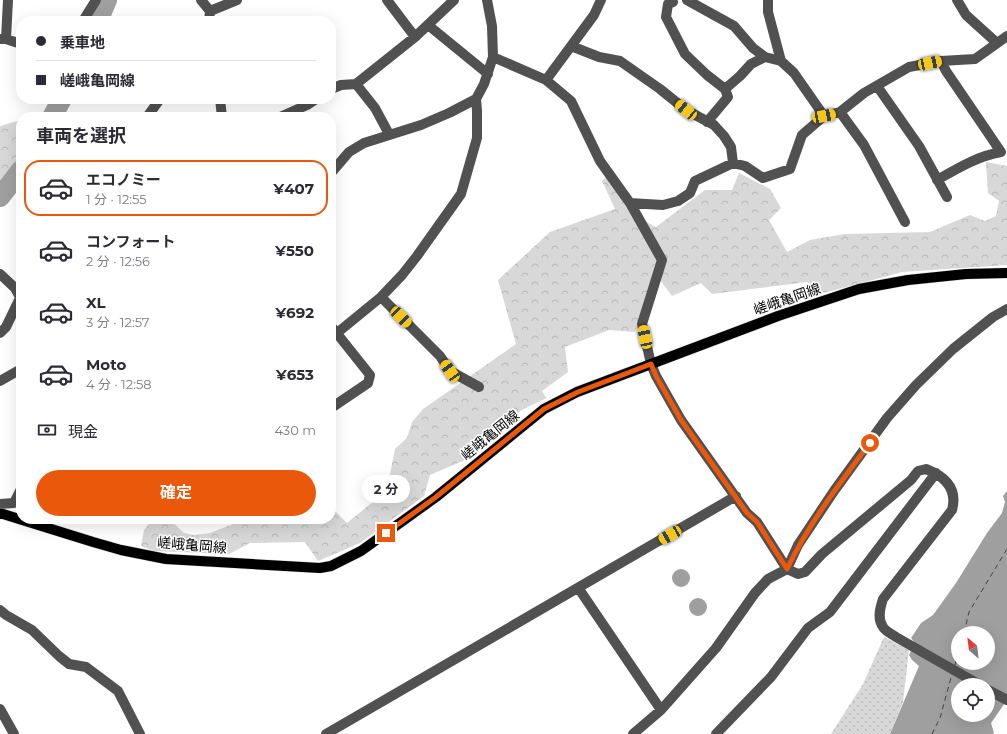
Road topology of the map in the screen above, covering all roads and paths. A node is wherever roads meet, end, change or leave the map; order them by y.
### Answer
1 (8, 0) edge
2 (96, 0) edge
3 (201, 0) edge
4 (237, 0) edge
5 (387, 0) edge
6 (454, 0) edge
7 (487, 0) edge
8 (601, 0) edge
9 (687, 0) edge
10 (768, 0) edge
11 (957, 0) edge
12 (674, 1) edge
13 (85, 16) edge
14 (210, 16) edge
15 (428, 24) junction
16 (1007, 36) edge
17 (415, 37) junction
18 (3, 39) edge
19 (16, 43) edge
20 (997, 43) junction
21 (571, 46) junction
22 (493, 57) junction
23 (765, 57) junction
24 (941, 61) junction
25 (781, 62) junction
26 (488, 74) junction
27 (546, 80) junction
28 (356, 84) junction
29 (877, 86) junction
30 (336, 87) edge
31 (725, 89) junction
32 (476, 99) junction
33 (308, 104) edge
34 (291, 112) edge
35 (840, 112) junction
36 (824, 116) junction
37 (707, 122) junction
38 (389, 134) junction
39 (732, 163) junction
40 (336, 167) edge
41 (937, 180) junction
42 (947, 197) dead end
43 (630, 203) junction
44 (905, 222) dead end
45 (1007, 273) edge
46 (0, 274) edge
47 (16, 289) edge
48 (381, 297) junction
49 (16, 306) edge
50 (1007, 309) edge
51 (336, 329) edge
52 (336, 332) edge
53 (0, 333) edge
54 (651, 364) junction
55 (16, 372) edge
56 (0, 381) edge
57 (479, 387) dead end
58 (336, 405) edge
59 (936, 473) junction
60 (736, 496) junction
61 (16, 499) edge
62 (0, 504) edge
63 (0, 514) edge
64 (16, 518) edge
65 (36, 524) edge
66 (787, 569) junction
67 (579, 589) junction
68 (0, 610) edge
69 (968, 678) edge
70 (995, 694) edge
71 (1007, 700) edge
72 (0, 709) edge
73 (661, 710) junction
74 (14, 734) edge
75 (140, 734) edge
76 (326, 734) edge
77 (633, 734) edge
78 (716, 734) edge

1 - 18 street
2 - 13 street
3 - 14 street
4 - 14 street
5 - 17 street
6 - 15 street
7 - 22 street
8 - 21 street
9 - 23 street
10 - 25 street
11 - 20 street
12 - 31 street
15 - 17 street
15 - 26 street
16 - 20 street
17 - 28 street
18 - 19 street
20 - 24 street
21 - 27 street
21 - 37 street
22 - 26 street
22 - 27 street
23 - 25 street
23 - 31 street
24 - 29 street
24 - 41 street
25 - 36 street
26 - 32 street
27 - 43 street
28 - 30 street
28 - 38 street
29 - 35 street
29 - 41 street
31 - 37 street
32 - 38 street
32 - 48 street
33 - 34 street
35 - 36 street
35 - 44 street
36 - 39 street
37 - 39 street
38 - 40 street
39 - 43 street
41 - 42 street
43 - 54 street
45 - 54 main road, 嵯峨亀岡線
46 - 47 street
48 - 51 street
48 - 57 street
49 - 53 street
50 - 66 street
52 - 58 street
54 - 60 street
54 - 65 main road, 嵯峨亀岡線
55 - 56 street
59 - 66 street
59 - 69 street
59 - 78 street
60 - 66 street
60 - 67 street
61 - 62 street
63 - 64 main road, 嵯峨亀岡線
66 - 73 street
67 - 73 street
67 - 76 street
68 - 75 street
70 - 71 street
72 - 74 street
73 - 77 street

